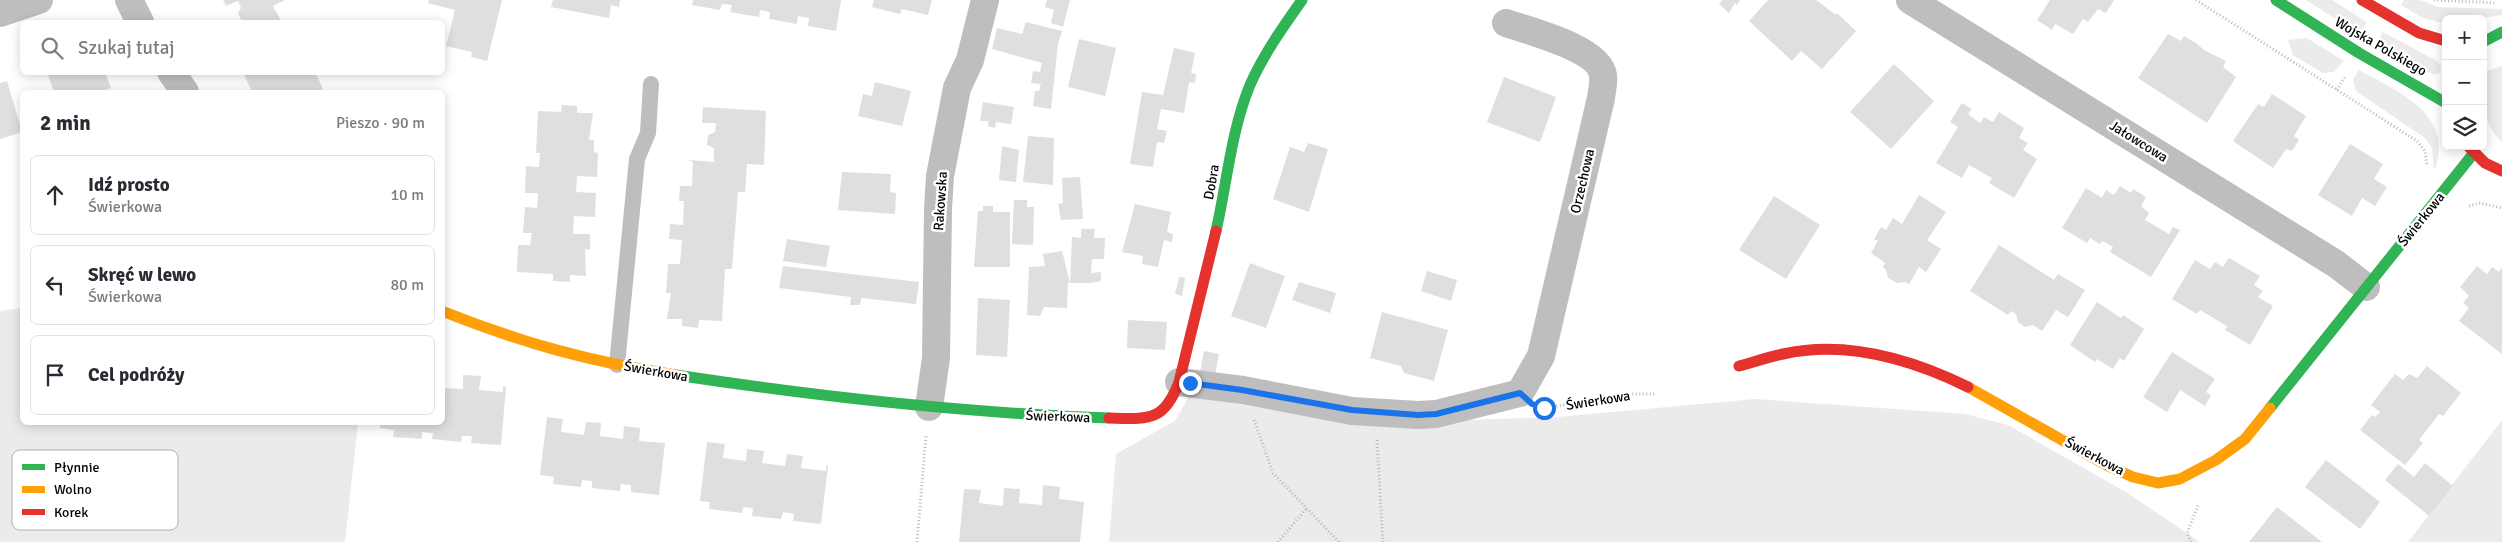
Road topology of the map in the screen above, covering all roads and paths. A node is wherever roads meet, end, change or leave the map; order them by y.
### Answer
1 (39, 0) edge
2 (129, 0) edge
3 (985, 0) edge
4 (1302, 0) edge
5 (1910, 0) edge
6 (2196, 0) edge
7 (2276, 0) edge
8 (2362, 0) edge
9 (2434, 0) edge
10 (2502, 3) edge
11 (0, 13) edge
12 (139, 20) edge
13 (1506, 23) dead end
14 (2502, 32) edge
15 (2487, 35) edge
16 (2442, 40) edge
17 (2487, 40) edge
18 (173, 75) edge
19 (651, 84) dead end
20 (184, 90) edge
21 (2442, 100) edge
22 (2471, 150) edge
23 (2426, 168) dead end
24 (2502, 171) edge
25 (2434, 203) junction
26 (2502, 208) edge
27 (2366, 287) junction
28 (445, 312) edge
29 (617, 365) junction
30 (1739, 366) dead end
31 (1180, 382) junction
32 (1242, 390) junction
33 (1520, 393) junction
34 (1655, 394) dead end
35 (929, 407) junction
36 (1376, 412) junction
37 (2200, 501) dead end
38 (1306, 509) junction
39 (916, 542) edge
40 (1278, 542) edge
41 (1339, 542) edge
42 (1383, 542) edge
43 (2191, 542) edge

1 - 11 street
2 - 12 street
3 - 35 street, Rakowska
4 - 31 street, Dobra
5 - 27 street, Jałowcowa
6 - 23 path
7 - 21 street, Wojska Polskiego
8 - 16 street
9 - 10 path
13 - 33 street, Orzechowa
14 - 15 street
14 - 17 street
18 - 20 street
19 - 29 lane
22 - 24 street
22 - 25 street, Świerkowa
25 - 26 path
25 - 27 street, Świerkowa
27 - 30 street, Świerkowa
28 - 29 street, Świerkowa
29 - 35 street, Świerkowa
31 - 32 street
31 - 35 street, Świerkowa
32 - 36 street
32 - 38 path
33 - 34 path, Świerkowa
33 - 36 street
35 - 39 path
36 - 42 path
37 - 43 path
38 - 40 path
38 - 41 path

